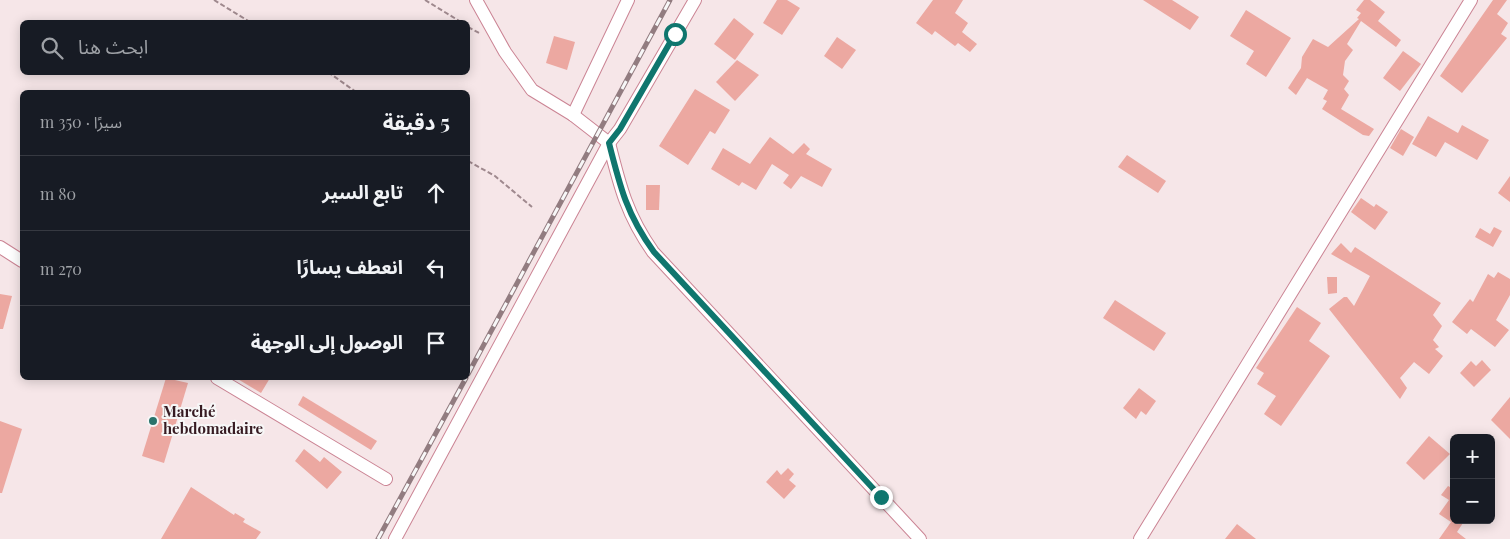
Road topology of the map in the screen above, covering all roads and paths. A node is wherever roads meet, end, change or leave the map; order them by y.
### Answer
1 (214, 0) edge
2 (425, 0) edge
3 (476, 0) edge
4 (628, 0) edge
5 (695, 0) edge
6 (1471, 0) edge
7 (247, 20) edge
8 (458, 20) edge
9 (332, 75) edge
10 (353, 90) edge
11 (573, 115) junction
12 (609, 143) junction
13 (470, 162) edge
14 (532, 207) dead end
15 (0, 247) edge
16 (20, 260) edge
17 (220, 380) edge
18 (386, 479) dead end
19 (395, 539) edge
20 (920, 539) edge
21 (1140, 539) edge

1 - 7 path
2 - 8 path
3 - 11 street
4 - 11 street
5 - 12 street
6 - 21 street
9 - 10 path
11 - 12 street
12 - 19 street
12 - 20 street
13 - 14 path
15 - 16 street
17 - 18 street

